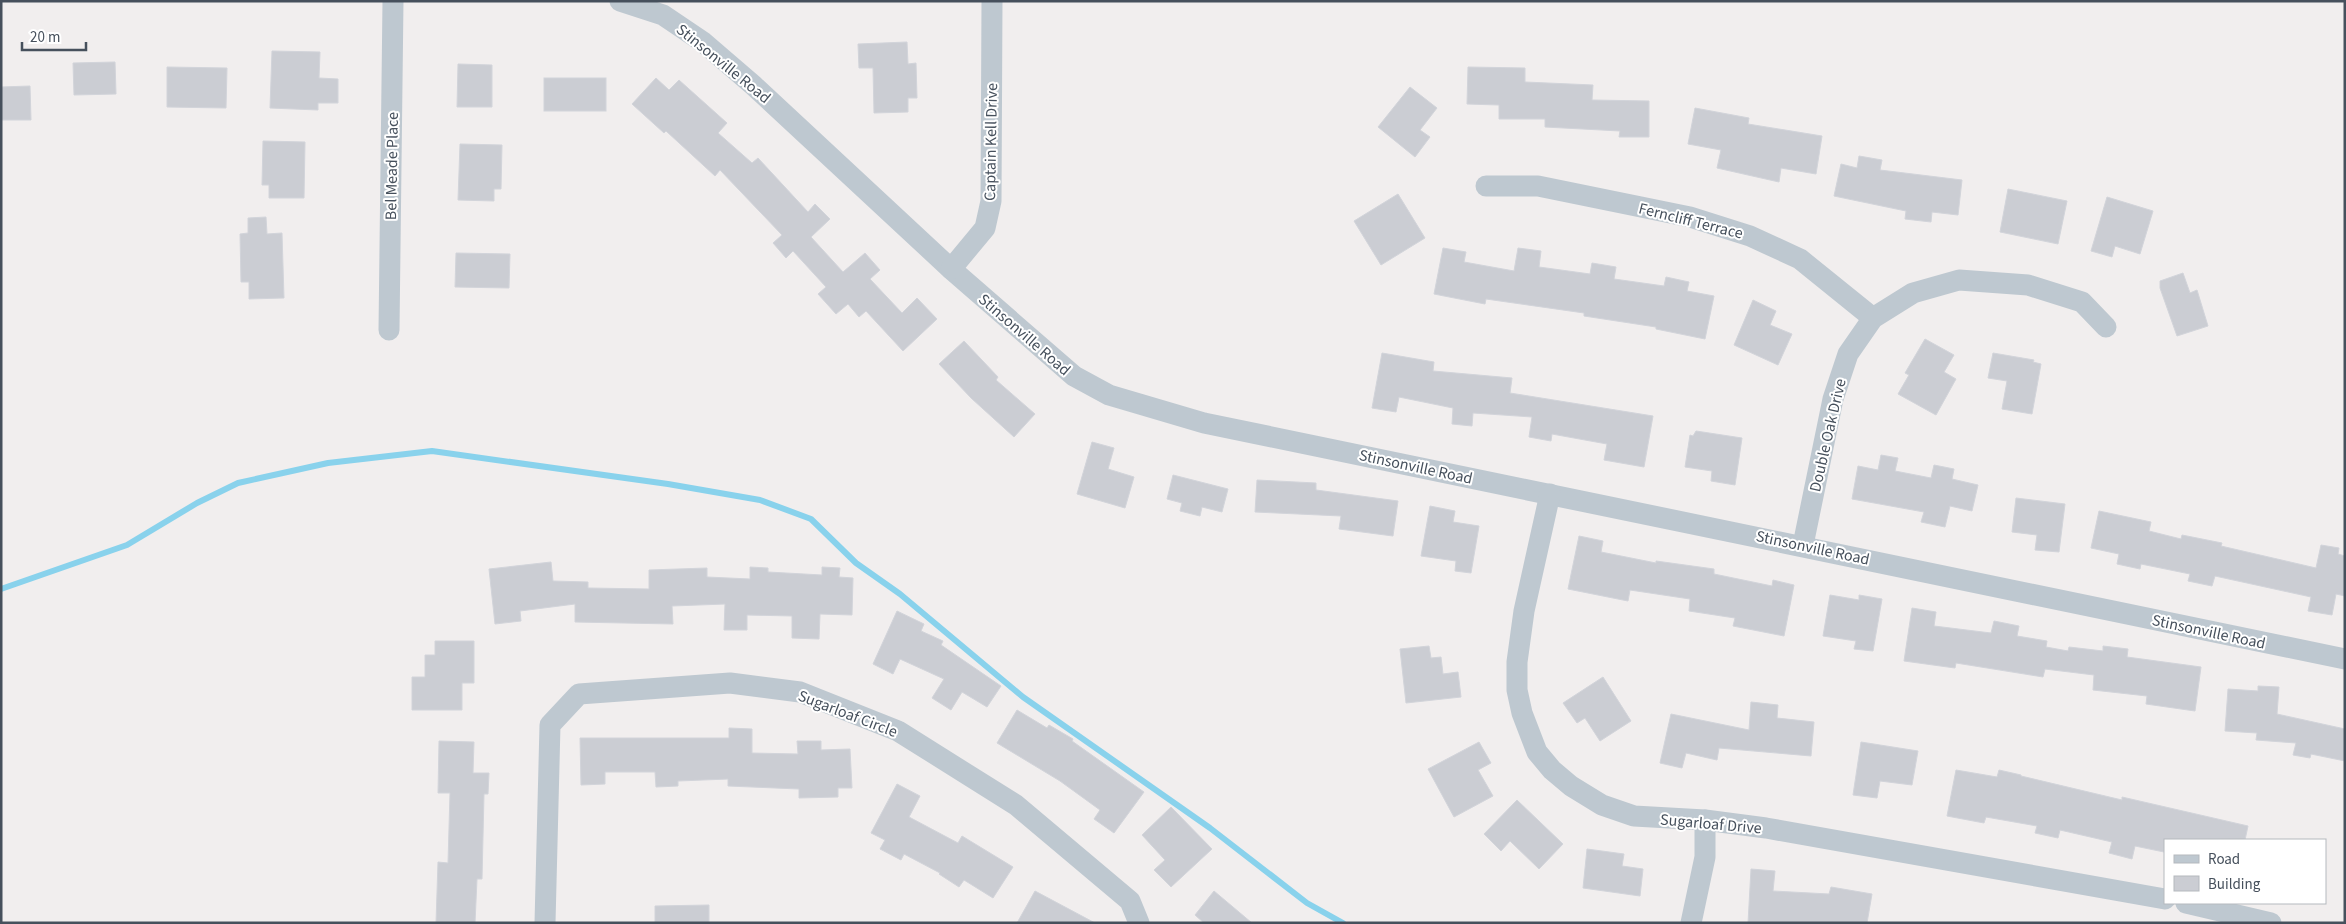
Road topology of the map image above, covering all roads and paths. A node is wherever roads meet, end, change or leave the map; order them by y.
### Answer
1 (393, 1) edge
2 (620, 1) edge
3 (992, 1) edge
4 (1486, 186) dead end
5 (951, 269) junction
6 (1873, 318) junction
7 (2106, 326) dead end
8 (388, 330) dead end
9 (1550, 494) junction
10 (1804, 545) junction
11 (2345, 658) edge
12 (1705, 820) junction
13 (2164, 899) edge
14 (2190, 904) edge
15 (545, 923) edge
16 (1139, 923) edge
17 (1691, 923) edge
18 (2270, 923) edge

1 - 8 street, Bel Meade Place
2 - 5 street, Stinsonville Road
3 - 5 street, Captain Kell Drive
4 - 6 street, Ferncliff Terrace
5 - 9 street, Stinsonville Road
6 - 7 street, Double Oak Drive
6 - 10 street, Double Oak Drive
9 - 10 street, Stinsonville Road
9 - 12 street, Sugarloaf Drive
10 - 11 street, Stinsonville Road
12 - 13 street, Sugarloaf Drive
12 - 17 street
14 - 18 street
15 - 16 street, Sugarloaf Circle

